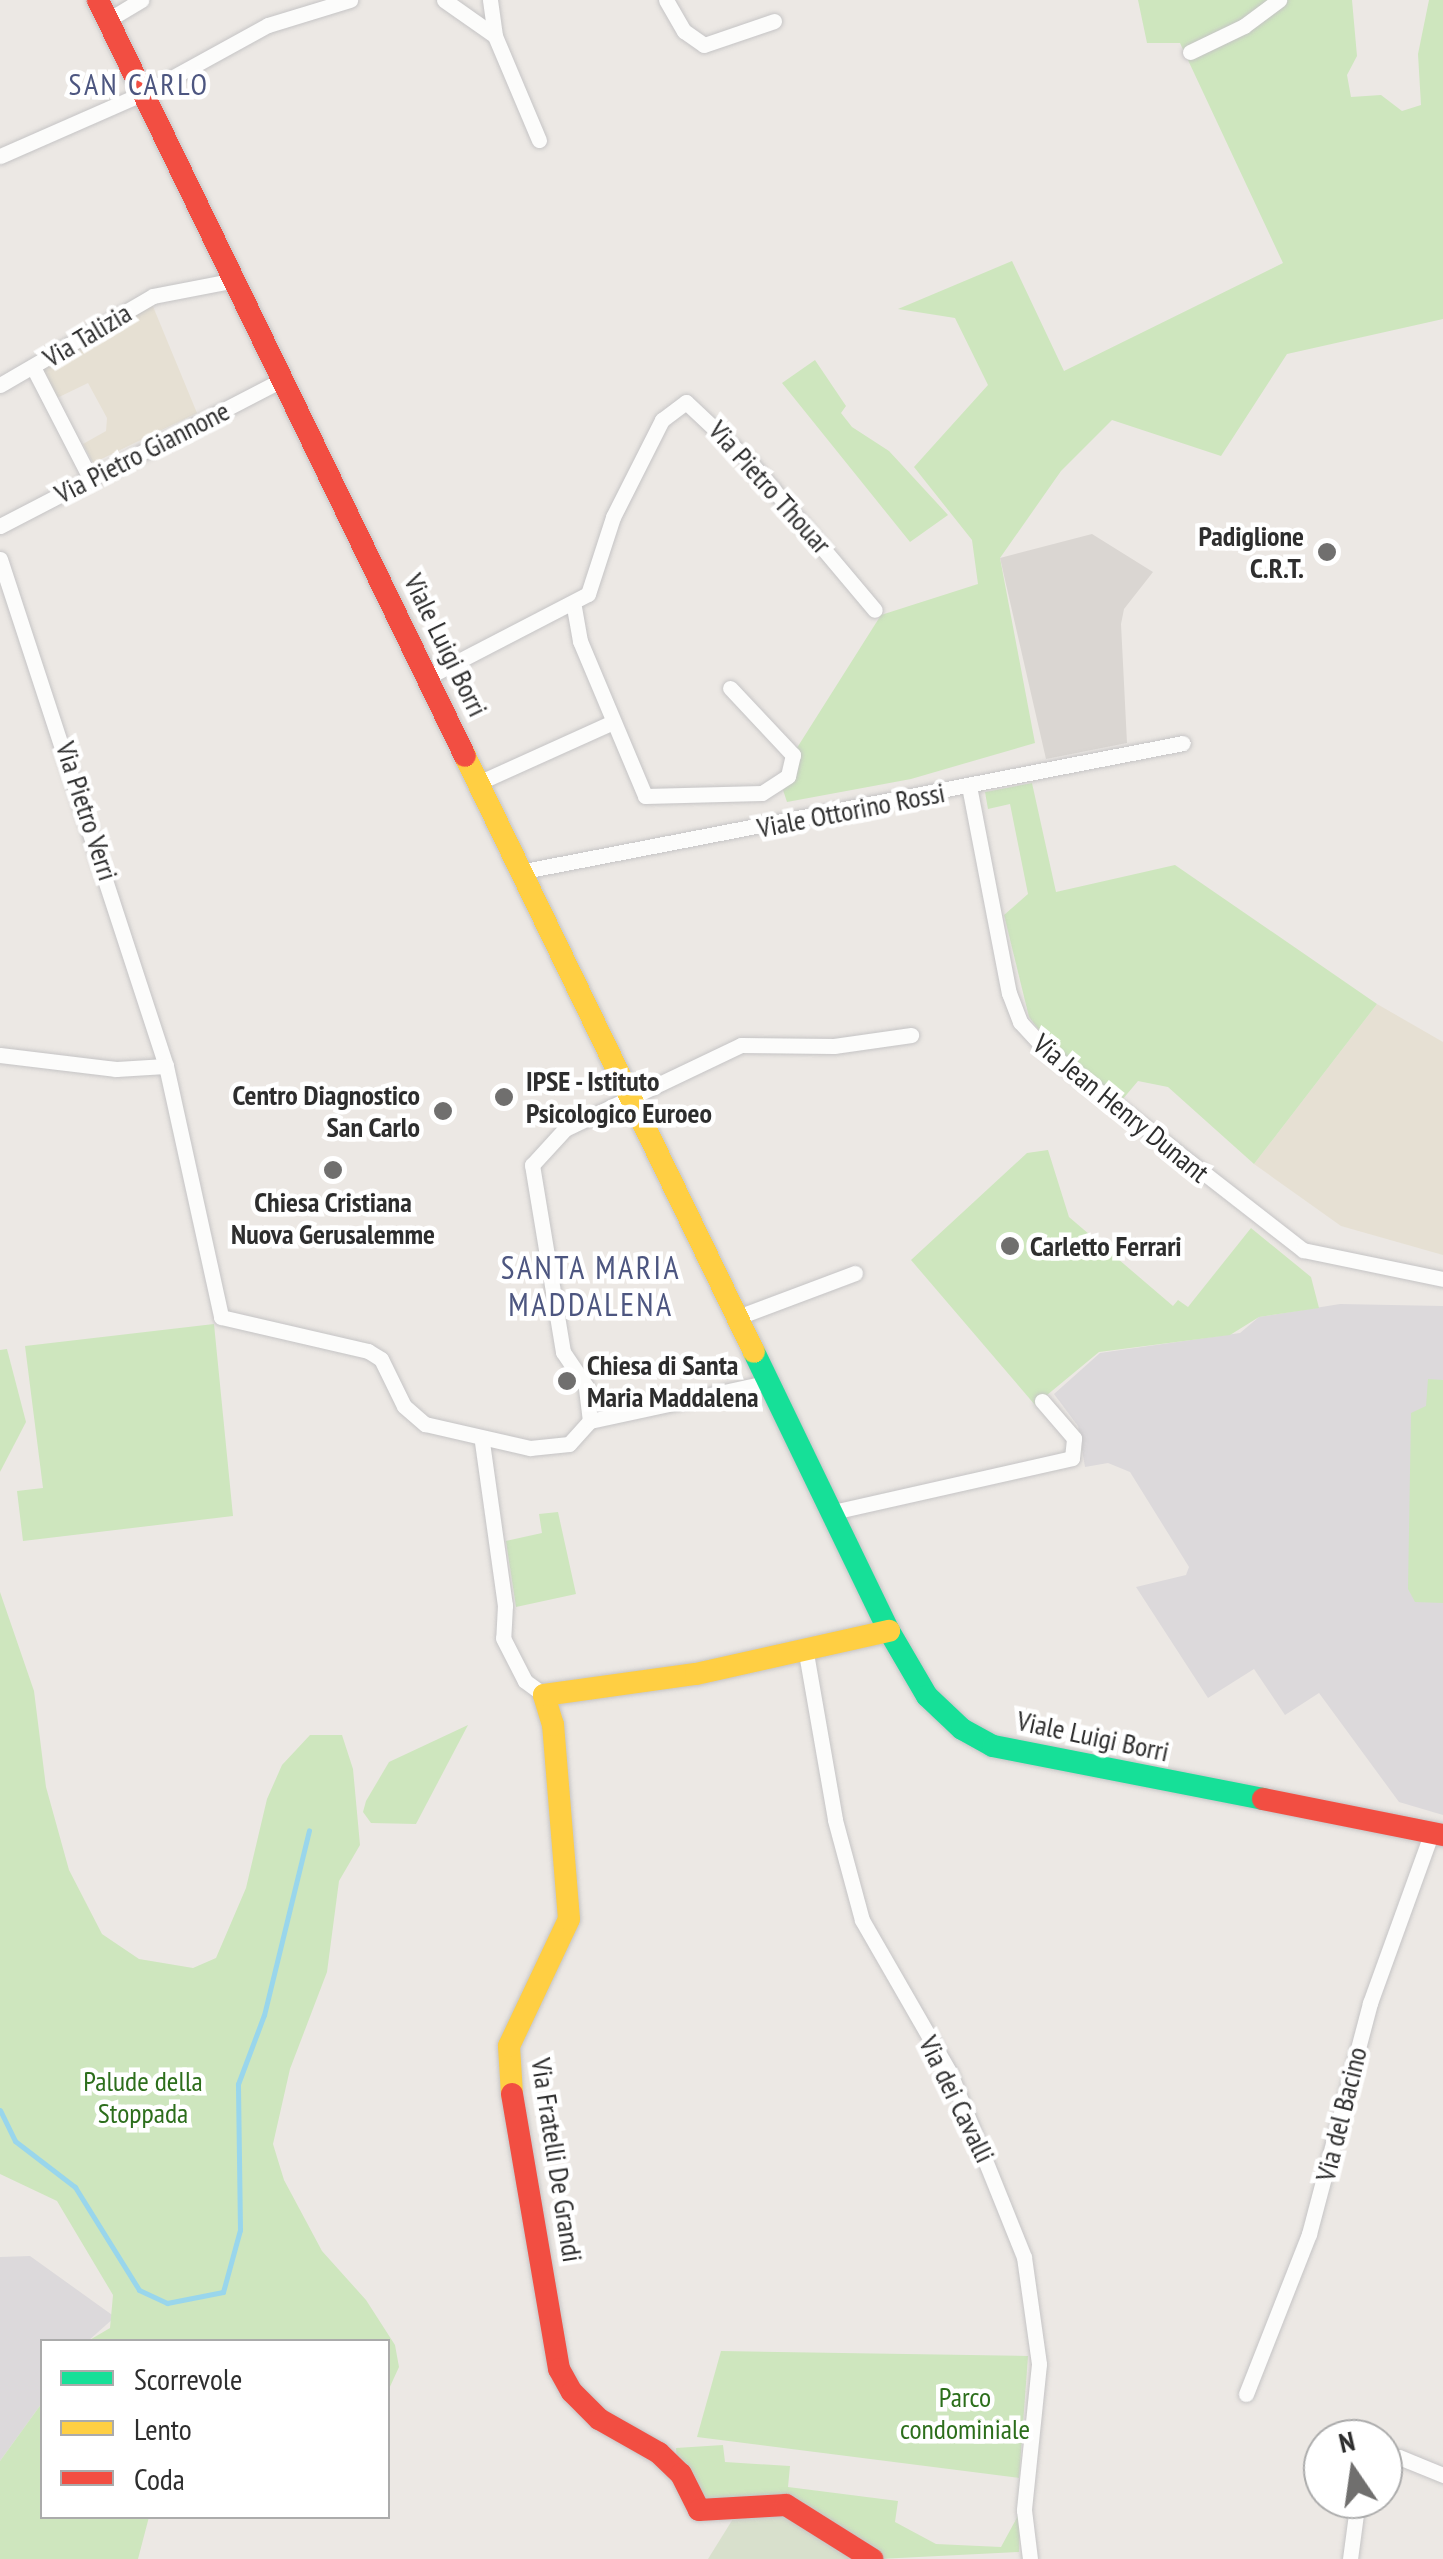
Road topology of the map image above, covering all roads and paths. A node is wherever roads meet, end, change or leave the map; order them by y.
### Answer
1 (141, 0) edge
2 (350, 0) edge
3 (444, 0) edge
4 (490, 0) edge
5 (666, 0) edge
6 (1279, 0) edge
7 (103, 10) edge
8 (774, 21) dead end
9 (495, 36) junction
10 (1190, 52) dead end
11 (146, 92) junction
12 (539, 140) dead end
13 (0, 156) edge
14 (235, 280) junction
15 (33, 368) junction
16 (284, 379) junction
17 (0, 386) edge
18 (90, 478) junction
19 (0, 526) edge
20 (0, 559) edge
21 (574, 607) junction
22 (875, 610) dead end
23 (428, 677) junction
24 (730, 688) dead end
25 (612, 722) junction
26 (1183, 743) dead end
27 (478, 783) junction
28 (969, 786) junction
29 (519, 872) junction
30 (911, 1035) dead end
31 (0, 1055) edge
32 (166, 1066) junction
33 (634, 1097) junction
34 (855, 1273) dead end
35 (1443, 1279) edge
36 (738, 1317) junction
37 (770, 1382) junction
38 (1042, 1401) dead end
39 (590, 1422) junction
40 (482, 1442) junction
41 (834, 1512) junction
42 (890, 1632) junction
43 (806, 1653) junction
44 (544, 1695) junction
45 (1437, 1834) edge
46 (1246, 2394) dead end
47 (1403, 2460) edge
48 (1443, 2475) edge
49 (1355, 2519) edge
50 (872, 2559) edge
51 (1028, 2559) edge
52 (1350, 2559) edge

1 - 7 street
2 - 11 street
3 - 9 street
4 - 9 street
5 - 8 street
6 - 10 street
7 - 11 main road, Viale Luigi Borri
9 - 12 street
11 - 13 street
11 - 14 main road, Viale Luigi Borri
14 - 15 street, Via Talizia
14 - 16 main road, Viale Luigi Borri
15 - 17 street, Via Talizia
15 - 18 street
16 - 18 street, Via Pietro Giannone
16 - 23 main road, Viale Luigi Borri
18 - 19 street, Via Pietro Giannone
20 - 32 street, Via Pietro Verri
21 - 22 street, Via Pietro Thouar
21 - 23 street
21 - 25 street
23 - 27 main road, Viale Luigi Borri
24 - 25 street
25 - 27 street
26 - 28 street, Viale Ottorino Rossi
27 - 29 main road, Viale Luigi Borri
28 - 29 street, Viale Ottorino Rossi
28 - 35 street, Via Jean Henry Dunant
29 - 33 main road, Viale Luigi Borri
30 - 33 street
31 - 32 street
32 - 40 street, Via Pietro Verri
33 - 36 main road, Viale Luigi Borri
33 - 39 street
34 - 36 street
36 - 37 main road, Viale Luigi Borri
37 - 39 street
37 - 41 main road, Viale Luigi Borri
38 - 41 street
39 - 40 street
40 - 44 street
41 - 42 main road, Viale Luigi Borri
42 - 43 main road
42 - 45 main road, Viale Luigi Borri
43 - 44 main road
43 - 51 street, Via dei Cavalli
44 - 50 main road, Via Fratelli De Grandi
45 - 46 street, Via del Bacino
47 - 48 street
49 - 52 street

